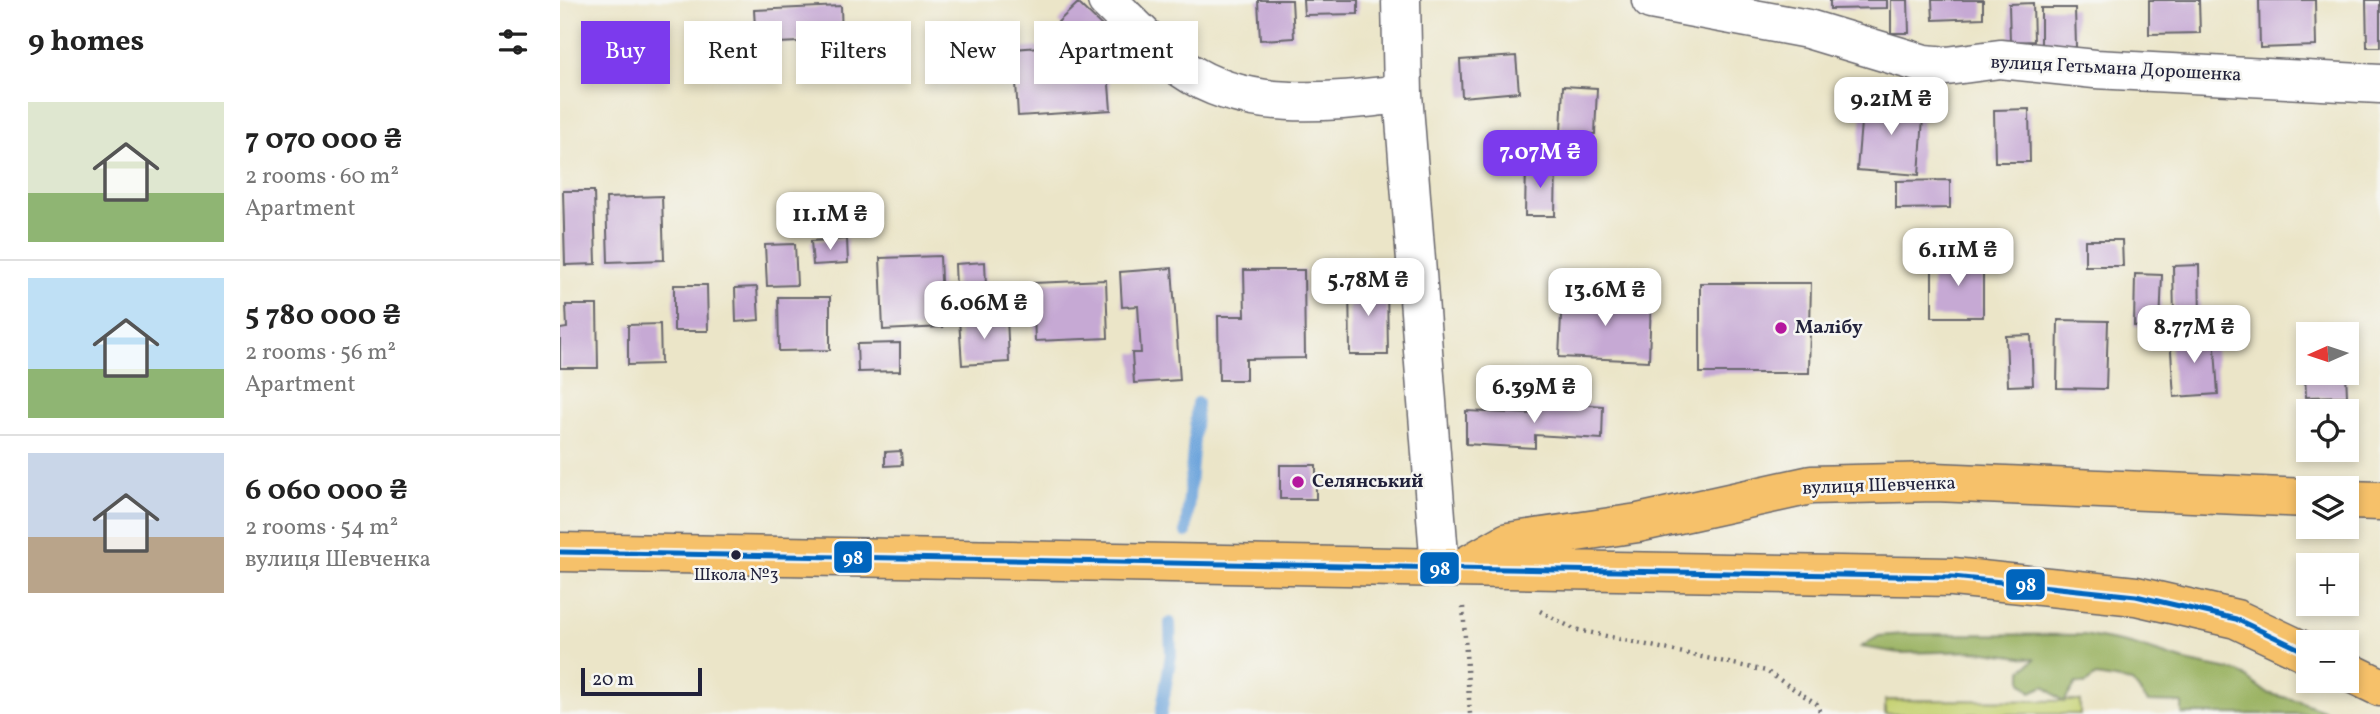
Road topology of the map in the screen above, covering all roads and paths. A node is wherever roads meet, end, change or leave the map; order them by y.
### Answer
1 (1107, 0) edge
2 (1401, 0) edge
3 (1419, 0) edge
4 (1651, 0) edge
5 (2380, 84) edge
6 (1403, 94) junction
7 (2296, 497) edge
8 (2359, 500) edge
9 (2380, 501) edge
10 (560, 552) edge
11 (1450, 568) junction
12 (1528, 605) dead end
13 (2296, 647) edge
14 (2359, 677) edge
15 (2380, 687) edge
16 (1471, 714) edge
17 (1821, 714) edge

1 - 6 street
2 - 3 street
2 - 6 street
4 - 5 street, вулиця Гетьмана Дорошенка
6 - 11 street
7 - 11 main road, вулиця Шевченка
8 - 9 main road
10 - 11 main road, вулиця Шевченка
11 - 13 main road, вулиця Шевченка
11 - 16 path
12 - 17 path
14 - 15 main road

